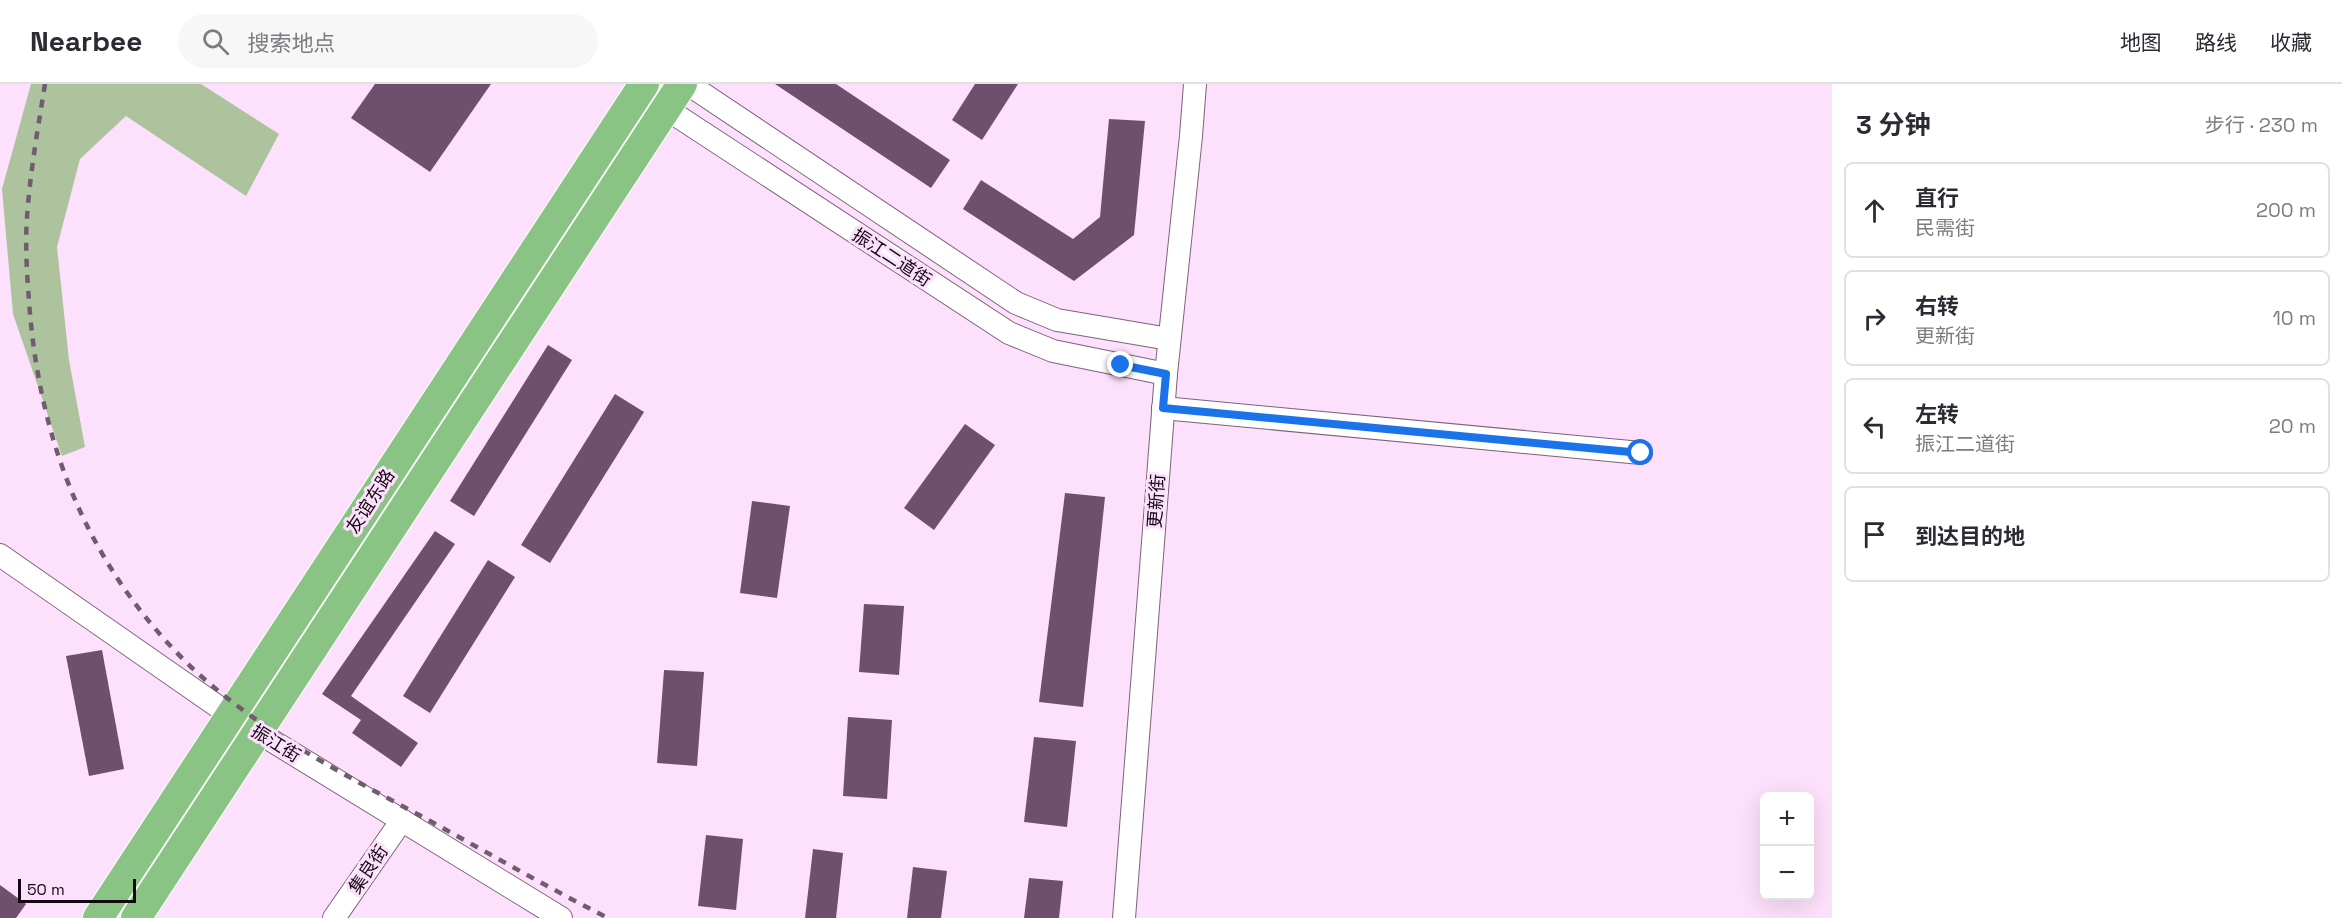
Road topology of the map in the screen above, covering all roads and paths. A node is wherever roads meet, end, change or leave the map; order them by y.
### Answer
1 (688, 84) edge
2 (1195, 84) edge
3 (642, 88) edge
4 (674, 96) edge
5 (1169, 339) junction
6 (1166, 374) junction
7 (1163, 408) junction
8 (1641, 453) dead end
9 (0, 555) edge
10 (230, 715) junction
11 (258, 732) junction
12 (402, 820) junction
13 (548, 915) edge
14 (98, 918) edge
15 (136, 918) edge
16 (334, 918) edge
17 (1124, 918) edge

1 - 5 street, 振江二道街
2 - 5 street, 更新街
3 - 4 street, 振江二道街
3 - 10 highway, 友谊东路
4 - 6 street, 振江二道街
4 - 11 highway, 友谊东路
5 - 6 street, 更新街
6 - 7 street, 更新街
7 - 8 street
7 - 17 street, 更新街
9 - 10 street, 振江街
10 - 11 street, 振江街
10 - 14 highway, 友谊东路
11 - 12 street, 振江街
11 - 15 highway, 友谊东路
12 - 13 street, 振江街
12 - 16 street, 集良街

